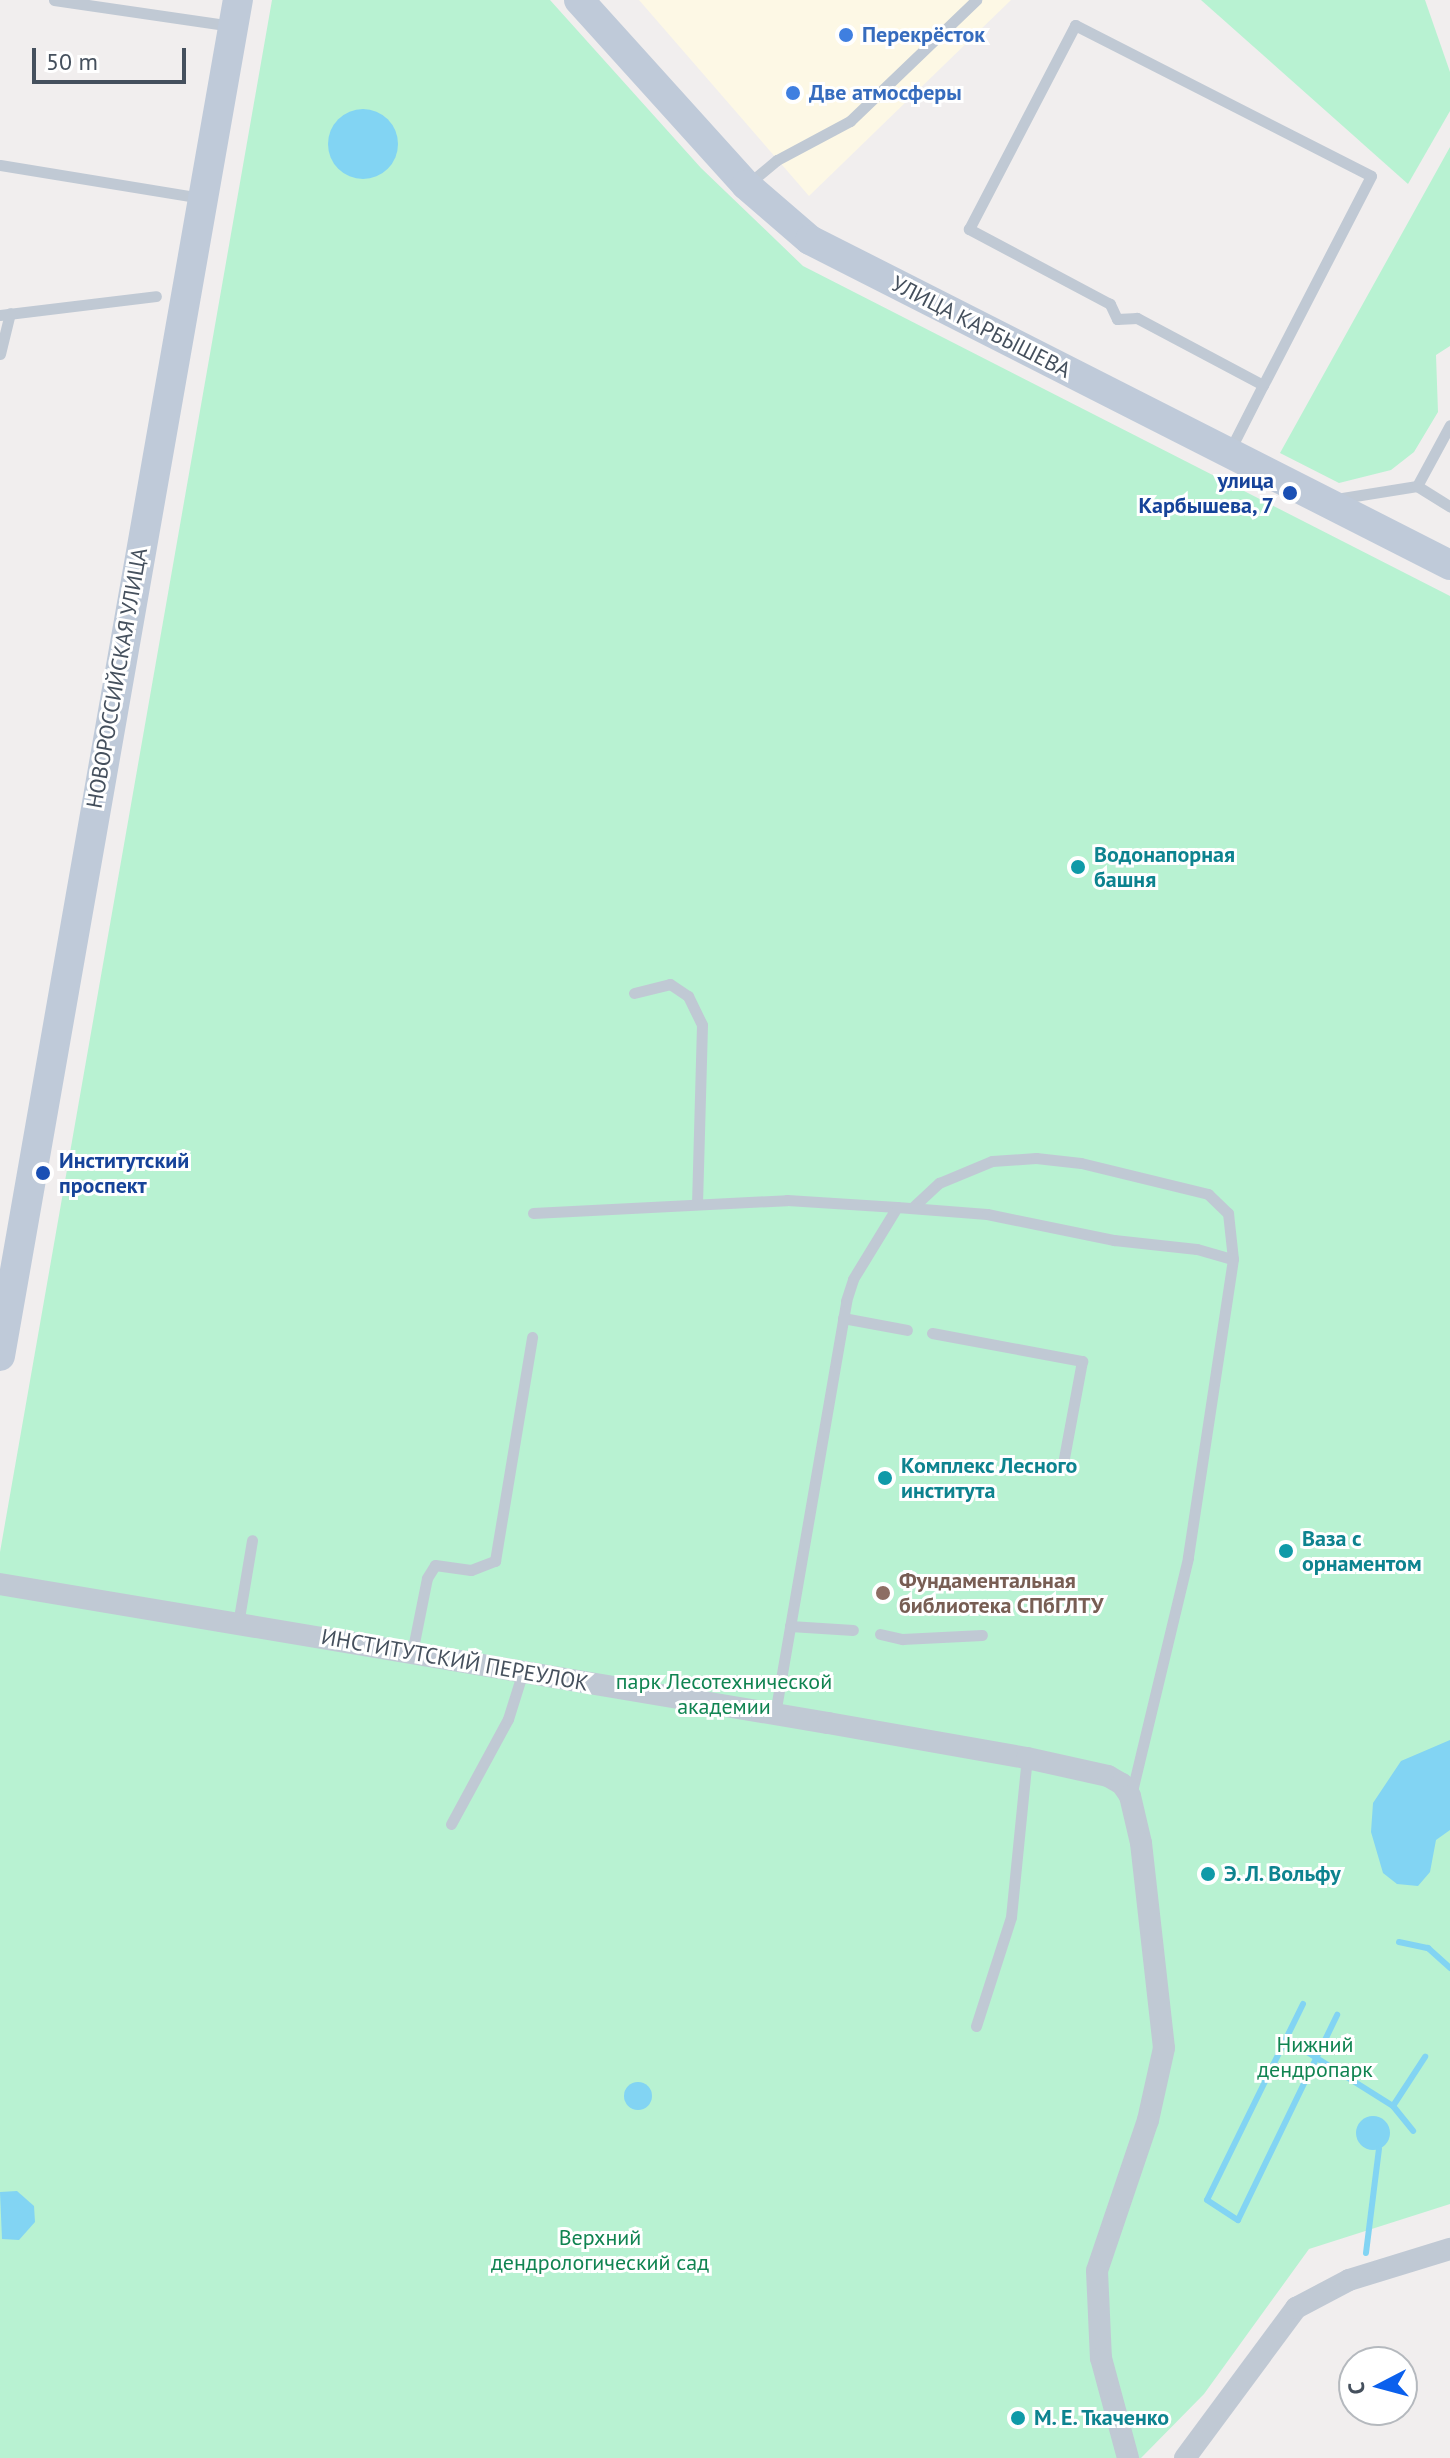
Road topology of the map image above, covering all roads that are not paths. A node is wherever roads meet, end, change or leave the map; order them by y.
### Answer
1 (54, 0) edge
2 (579, 0) edge
3 (976, 0) edge
4 (235, 13) edge
5 (0, 165) edge
6 (746, 185) junction
7 (203, 199) junction
8 (156, 296) dead end
9 (5, 314) edge
10 (0, 354) edge
11 (1263, 385) junction
12 (1450, 425) edge
13 (1229, 453) junction
14 (1417, 486) junction
15 (1323, 501) junction
16 (1450, 507) edge
17 (1450, 565) edge
18 (634, 993) dead end
19 (697, 1203) junction
20 (897, 1207) junction
21 (912, 1208) junction
22 (533, 1213) dead end
23 (1233, 1259) junction
24 (843, 1318) junction
25 (907, 1330) dead end
26 (932, 1333) dead end
27 (532, 1337) dead end
28 (1, 1340) edge
29 (1064, 1458) dead end
30 (252, 1540) dead end
31 (0, 1584) edge
32 (238, 1624) junction
33 (790, 1626) junction
34 (853, 1630) dead end
35 (880, 1634) dead end
36 (982, 1635) dead end
37 (412, 1653) junction
38 (523, 1671) junction
39 (775, 1714) junction
40 (1027, 1758) junction
41 (1130, 1796) junction
42 (451, 1824) dead end
43 (976, 2026) dead end
44 (1450, 2249) edge
45 (1128, 2458) edge
46 (1185, 2458) edge

1 - 4 lane
2 - 6 main road, УЛИЦА КАРБЫШЕВА
3 - 6 lane
4 - 7 main road, НОВОРОССИЙСКАЯ УЛИЦА
5 - 7 lane
6 - 13 main road, УЛИЦА КАРБЫШЕВА
7 - 28 main road, НОВОРОССИЙСКАЯ УЛИЦА
8 - 9 lane
9 - 10 lane
11 - 11 lane
11 - 13 lane
12 - 14 lane
13 - 15 main road, УЛИЦА КАРБЫШЕВА
14 - 15 lane
14 - 16 lane
15 - 17 main road, УЛИЦА КАРБЫШЕВА
18 - 19 lane
19 - 20 lane
19 - 22 lane
20 - 21 lane
20 - 24 lane
21 - 23 lane
21 - 23 lane
23 - 41 lane
24 - 25 lane
24 - 33 lane
26 - 29 lane
27 - 37 lane
30 - 32 lane
31 - 32 street, ИНСТИТУТСКИЙ ПЕРЕУЛОК
32 - 37 street, ИНСТИТУТСКИЙ ПЕРЕУЛОК
33 - 34 lane
33 - 39 lane
35 - 36 lane
37 - 38 street, ИНСТИТУТСКИЙ ПЕРЕУЛОК
38 - 39 street, ИНСТИТУТСКИЙ ПЕРЕУЛОК
38 - 42 lane
39 - 40 street, ИНСТИТУТСКИЙ ПЕРЕУЛОК
40 - 41 street, ИНСТИТУТСКИЙ ПЕРЕУЛОК
40 - 43 lane
41 - 45 street
44 - 46 street

